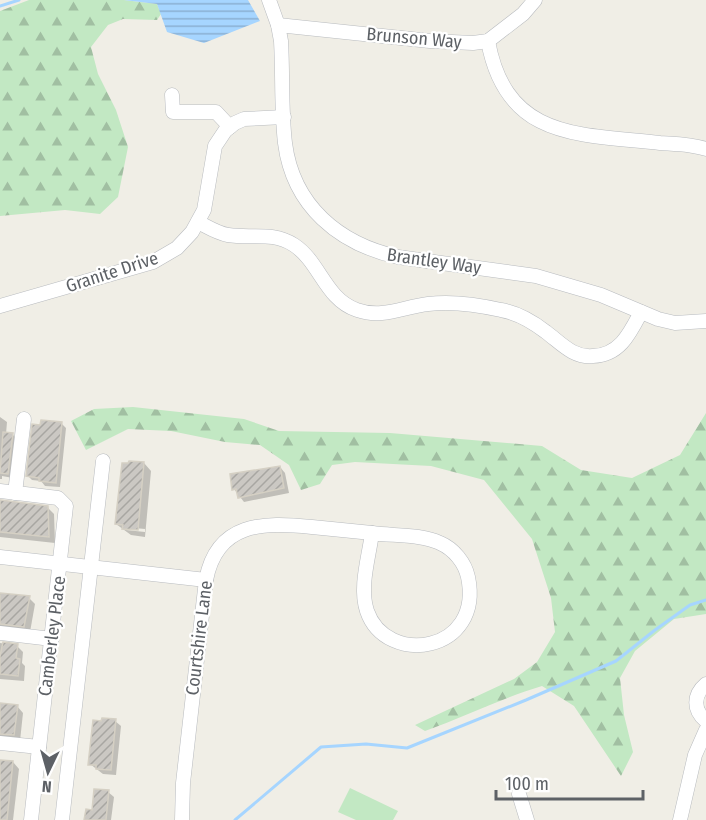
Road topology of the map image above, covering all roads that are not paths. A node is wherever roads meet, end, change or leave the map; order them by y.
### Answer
1 (269, 0) edge
2 (535, 0) edge
3 (278, 25) junction
4 (488, 41) junction
5 (172, 95) dead end
6 (284, 117) junction
7 (230, 127) junction
8 (706, 149) edge
9 (198, 222) junction
10 (0, 306) edge
11 (641, 312) junction
12 (706, 321) edge
13 (24, 419) dead end
14 (103, 461) dead end
15 (0, 491) edge
16 (15, 493) junction
17 (372, 534) junction
18 (0, 557) edge
19 (61, 564) junction
20 (91, 567) junction
21 (206, 580) junction
22 (0, 633) edge
23 (52, 639) junction
24 (706, 684) edge
25 (706, 721) edge
26 (706, 730) edge
27 (0, 743) edge
28 (39, 747) junction
29 (519, 794) dead end
30 (31, 820) edge
31 (62, 820) edge
32 (182, 820) edge
33 (527, 820) edge
34 (680, 820) edge

1 - 3 street, Brantley Way
2 - 4 street, Brunson Way
3 - 4 street, Brunson Way
3 - 6 street, Brantley Way
4 - 8 street
5 - 7 street
6 - 7 street
6 - 11 street, Brantley Way
7 - 9 street, Granite Drive
9 - 10 street, Granite Drive
9 - 11 street
11 - 12 street, Brantley Way
13 - 16 street
14 - 20 street, Camberley Place
15 - 16 street, Camberley Place
16 - 19 street, Camberley Place
17 - 17 street, Courtshire Lane
17 - 21 street, Courtshire Lane
18 - 19 street
19 - 20 street
19 - 23 street, Camberley Place
20 - 21 street
20 - 31 street, Camberley Place
21 - 32 street, Courtshire Lane
22 - 23 street
23 - 28 street, Camberley Place
24 - 25 street
26 - 34 street
27 - 28 street
28 - 30 street, Camberley Place
29 - 33 street

